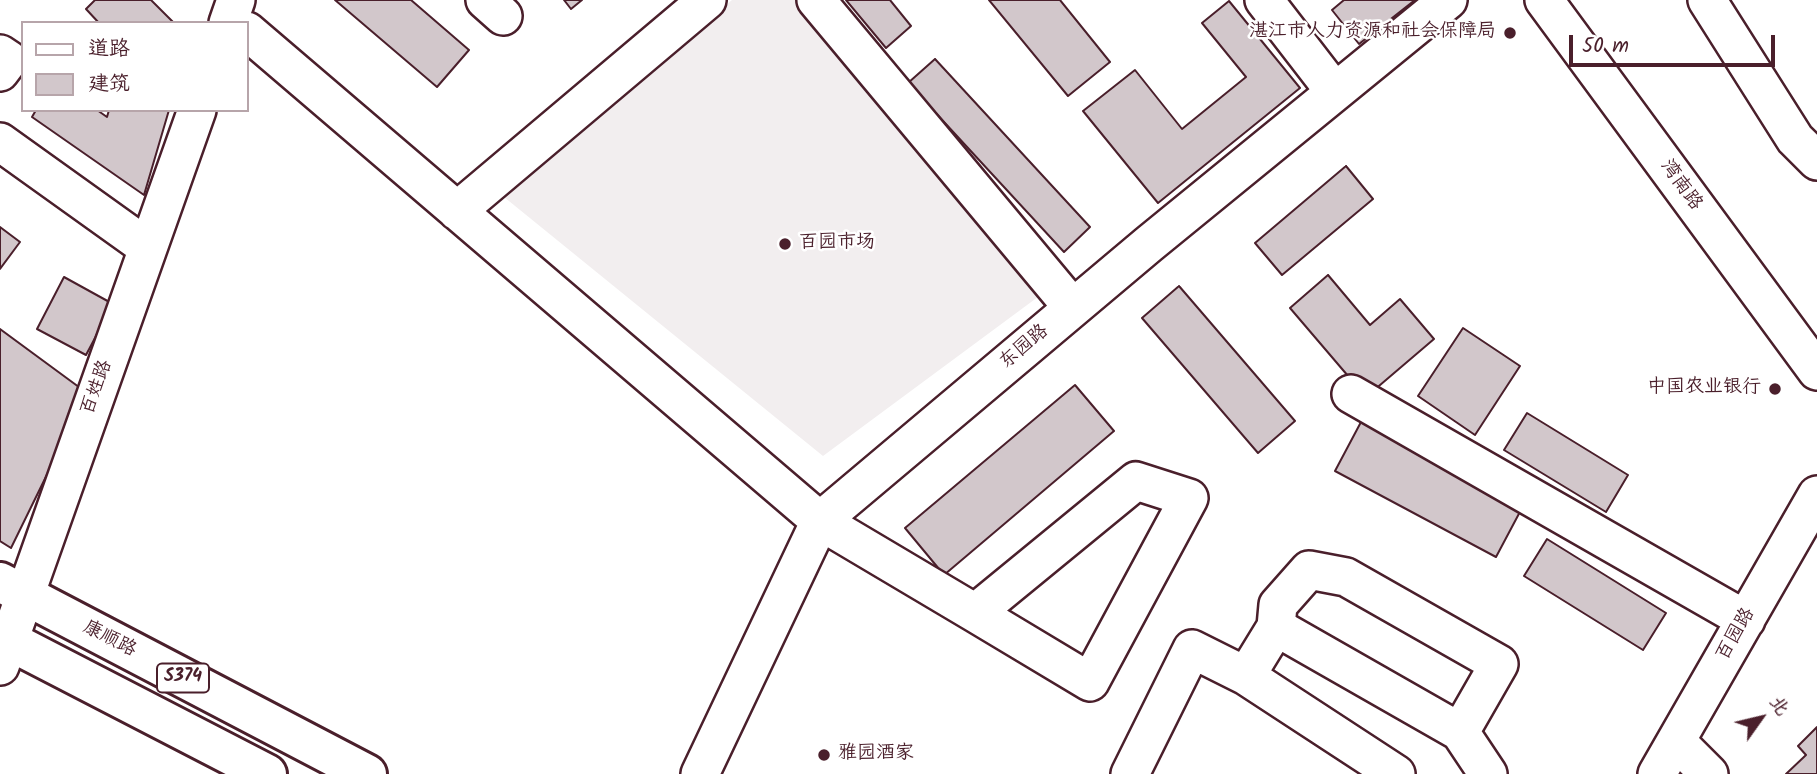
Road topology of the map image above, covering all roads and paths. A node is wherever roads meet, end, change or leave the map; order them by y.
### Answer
1 (707, 0) edge
2 (816, 0) edge
3 (1264, 0) edge
4 (1448, 0) edge
5 (1544, 0) edge
6 (1707, 0) edge
7 (248, 30) edge
8 (0, 54) edge
9 (0, 72) edge
10 (1335, 92) junction
11 (196, 112) edge
12 (0, 142) edge
13 (1817, 161) edge
14 (457, 211) junction
15 (148, 248) junction
16 (1073, 308) junction
17 (1817, 371) edge
18 (1351, 394) dead end
19 (1817, 495) edge
20 (820, 521) junction
21 (12, 589) edge
22 (975, 613) junction
23 (1746, 620) junction
24 (1276, 627) junction
25 (3, 647) edge
26 (1246, 676) junction
27 (1460, 732) junction
28 (1676, 741) junction
29 (267, 774) edge
30 (367, 774) edge
31 (699, 774) edge
32 (1130, 774) edge
33 (1396, 774) edge
34 (1488, 774) edge
35 (1657, 774) edge
36 (1709, 774) edge

1 - 14 street
2 - 16 street
3 - 10 street
4 - 10 street, 东园路
5 - 17 street, 湾南路
6 - 13 street
7 - 14 street
8 - 9 street
10 - 16 street, 东园路
11 - 15 street, 百姓路
12 - 15 street
14 - 20 street
15 - 21 street, 百姓路
16 - 20 street, 东园路
18 - 23 street
19 - 23 street, 百园路
20 - 22 street
20 - 31 street, 东园路
21 - 25 street, 百姓路
21 - 30 main road, 康顺路 / S374
22 - 22 street
23 - 28 street, 百园路
24 - 26 street
24 - 27 street
24 - 27 street
25 - 29 main road, S374
26 - 32 street
26 - 33 street
27 - 34 street
28 - 35 street, 百园路
28 - 36 street

